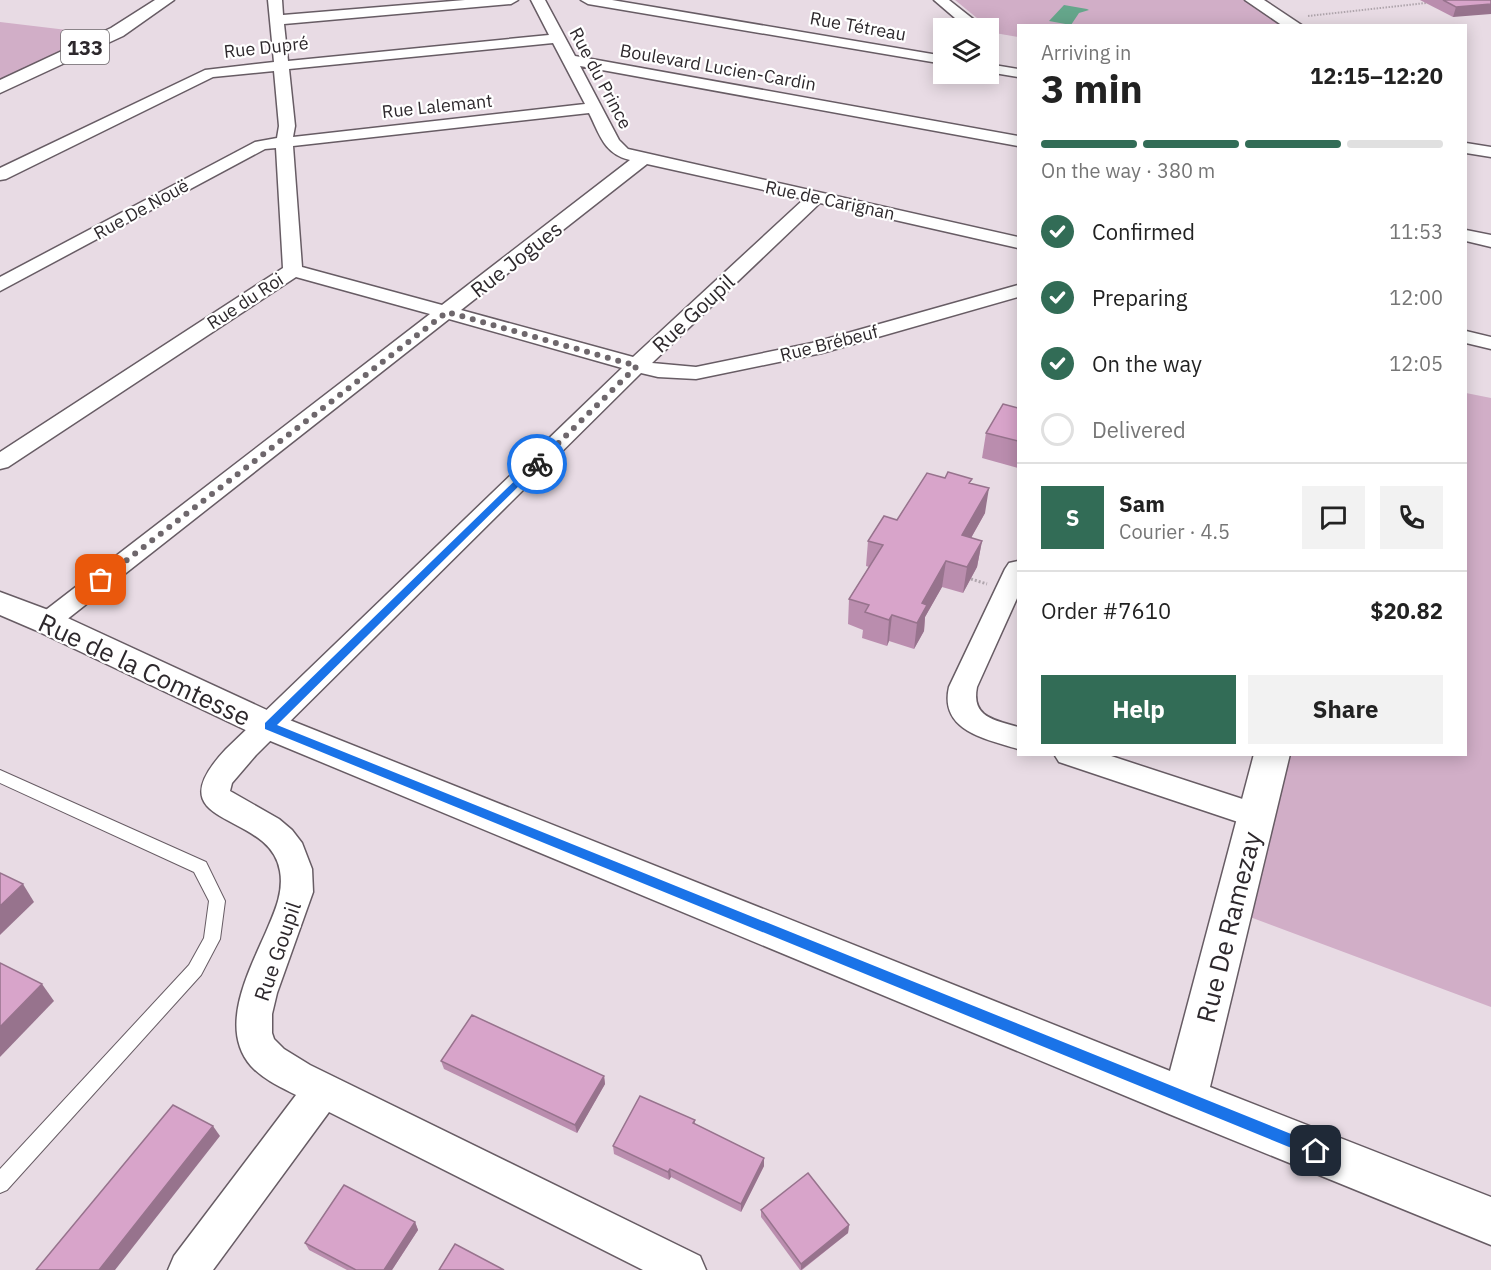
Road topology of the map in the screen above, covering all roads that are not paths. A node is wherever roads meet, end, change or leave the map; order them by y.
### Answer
1 (166, 0) edge
2 (275, 0) edge
3 (511, 0) edge
4 (538, 0) edge
5 (588, 0) edge
6 (941, 0) edge
7 (1253, 0) edge
8 (963, 18) edge
9 (278, 20) junction
10 (1289, 22) edge
11 (558, 39) junction
12 (933, 58) edge
13 (282, 65) junction
14 (572, 65) junction
15 (999, 70) edge
16 (1017, 73) edge
17 (0, 87) edge
18 (595, 108) junction
19 (284, 142) junction
20 (1012, 144) edge
21 (1467, 148) edge
22 (1491, 152) edge
23 (642, 159) junction
24 (0, 175) edge
25 (816, 197) junction
26 (1467, 236) edge
27 (1491, 241) edge
28 (1017, 242) edge
29 (293, 270) junction
30 (0, 285) edge
31 (1017, 291) edge
32 (447, 312) junction
33 (1467, 337) edge
34 (1491, 343) edge
35 (637, 366) junction
36 (0, 462) edge
37 (1017, 571) edge
38 (0, 603) edge
39 (47, 622) junction
40 (269, 726) junction
41 (1017, 738) edge
42 (1075, 756) edge
43 (1271, 756) edge
44 (0, 776) edge
45 (1256, 816) junction
46 (323, 1090) junction
47 (1185, 1099) junction
48 (0, 1183) edge
49 (1491, 1221) edge
50 (188, 1270) edge
51 (686, 1270) edge

1 - 17 street, 133
2 - 9 street, Rue du Roi
3 - 9 street
4 - 11 street, Rue du Prince
5 - 12 street, Rue Tétreau
6 - 8 street
7 - 10 street
9 - 13 street, Rue du Roi
11 - 13 street, Rue Dupré
11 - 14 street, Rue du Prince
13 - 19 street, Rue du Roi
13 - 24 street, Rue Dupré
14 - 18 street, Rue du Prince
14 - 20 street, Boulevard Lucien-Cardin
15 - 16 street
18 - 19 street, Rue Lalemant
18 - 23 street, Rue du Prince
19 - 29 street, Rue du Roi
19 - 30 street, Rue De Nouë
21 - 22 street
23 - 25 street, Rue de Carignan
23 - 32 street, Rue Jogues
25 - 28 street, Rue de Carignan
25 - 35 street, Rue Goupil
26 - 27 street
29 - 32 street, Rue Brébeuf
29 - 36 street, Rue du Roi
31 - 35 street, Rue Brébeuf
32 - 35 street, Rue Brébeuf
32 - 39 street, Rue Jogues
33 - 34 street
35 - 40 street, Rue Goupil
37 - 41 street
38 - 39 street, Rue de la Comtesse
39 - 40 street, Rue de la Comtesse
40 - 46 street, Rue Goupil
40 - 47 street, Rue de la Comtesse
42 - 45 street
43 - 45 street, Rue De Ramezay
44 - 48 lane
45 - 47 street, Rue De Ramezay
46 - 50 street
46 - 51 street, Rue Goupil
47 - 49 street, Rue de la Comtesse

